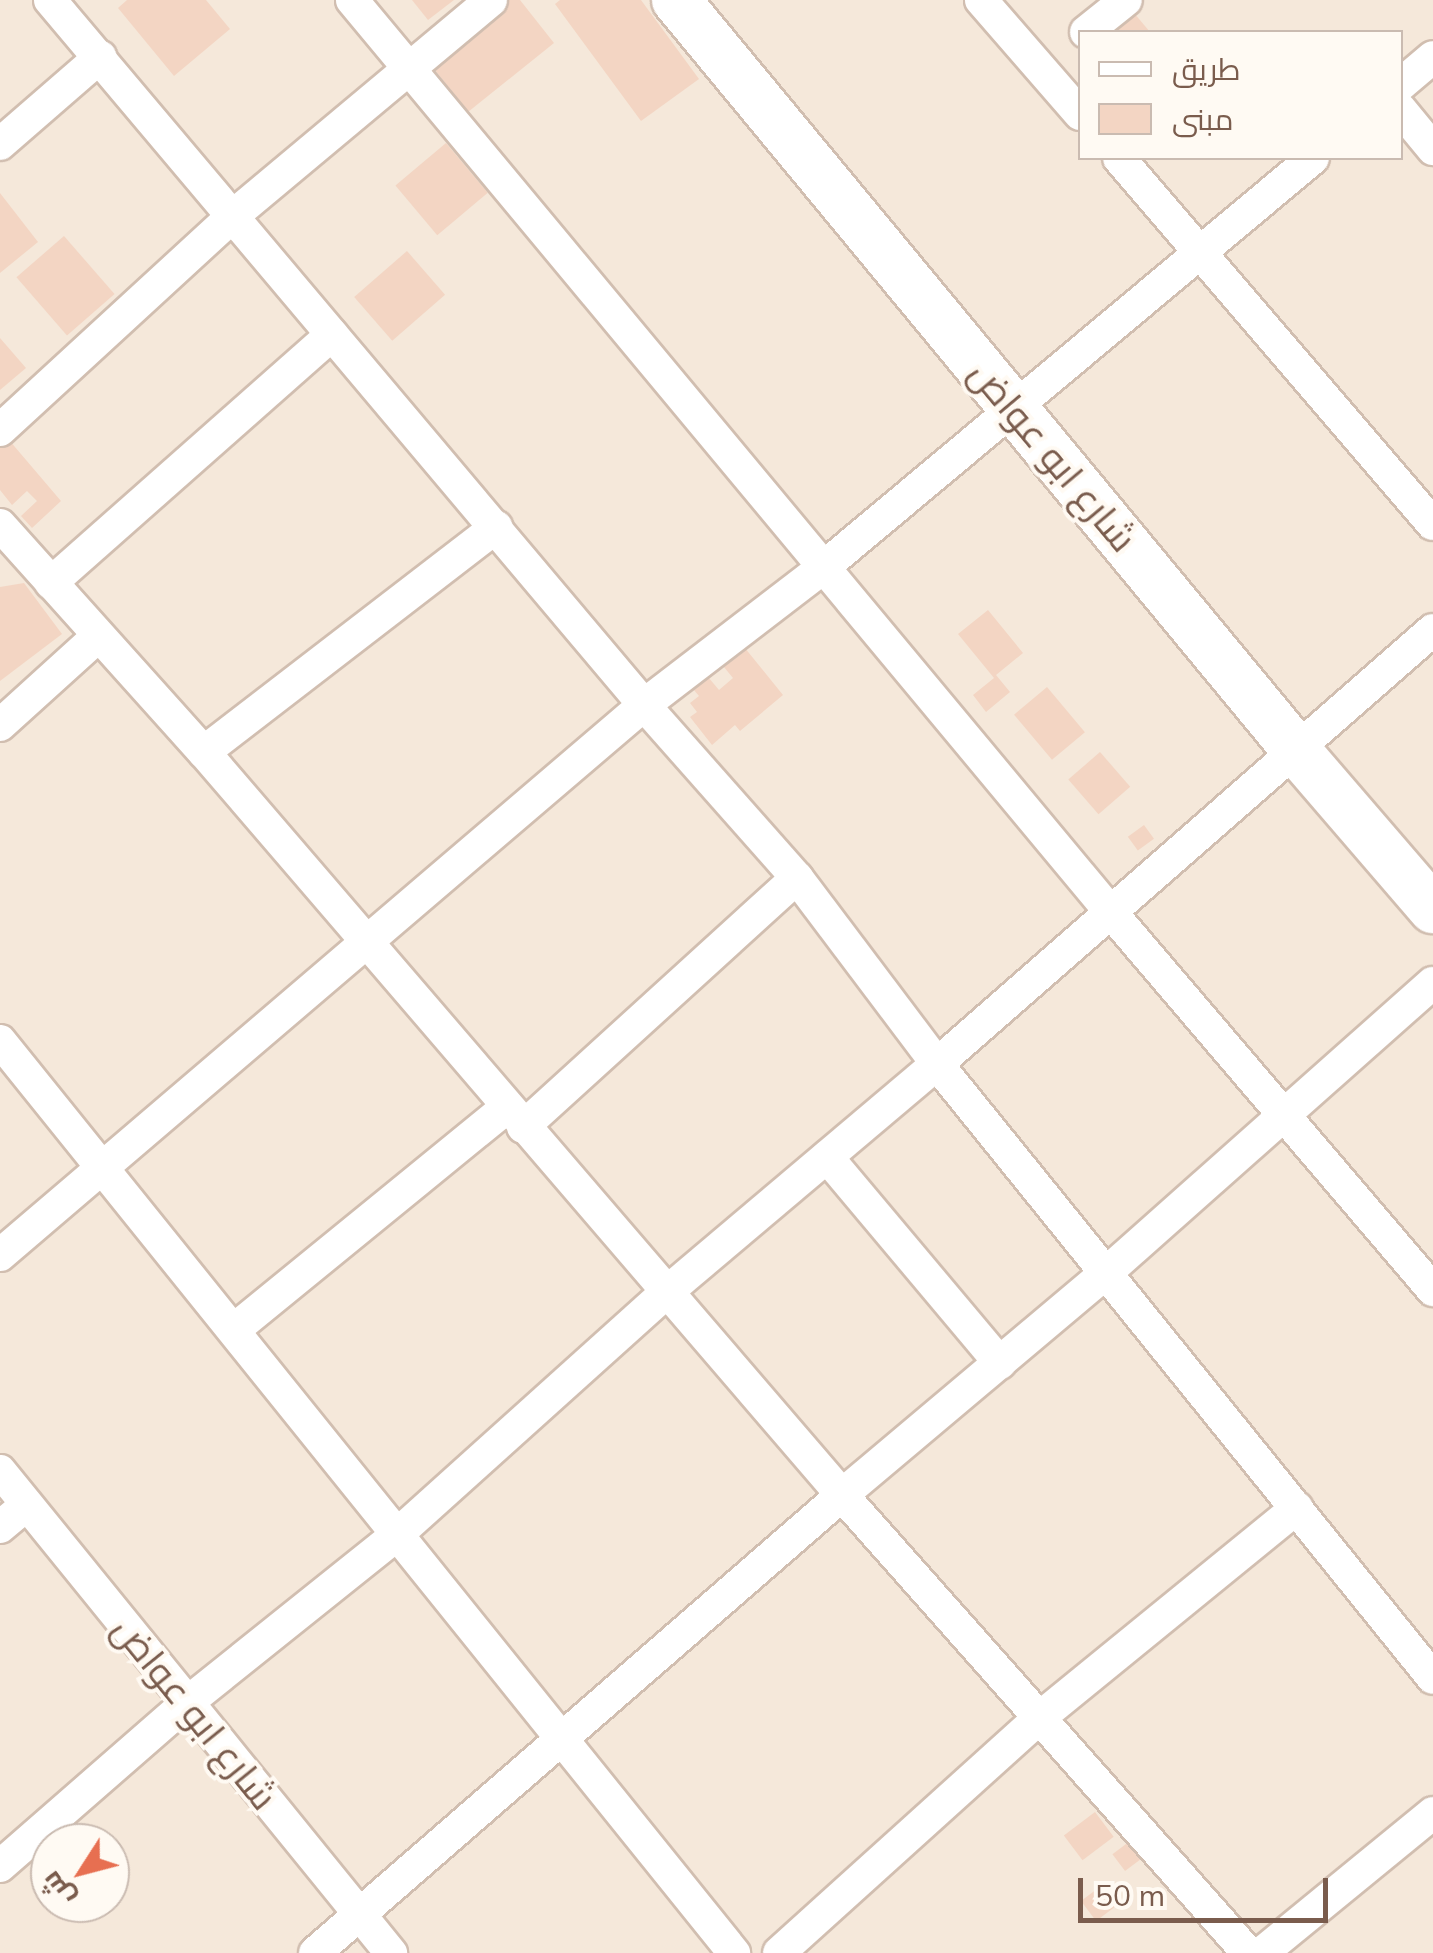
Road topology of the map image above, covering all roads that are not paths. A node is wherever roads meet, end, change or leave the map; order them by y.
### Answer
1 (50, 0) edge
2 (352, 0) edge
3 (491, 0) edge
4 (676, 0) edge
5 (981, 0) edge
6 (1126, 0) edge
7 (1088, 30) edge
8 (1078, 39) edge
9 (100, 57) junction
10 (1433, 58) edge
11 (408, 69) junction
12 (1042, 69) junction
13 (1403, 83) edge
14 (1078, 112) edge
15 (1403, 113) edge
16 (0, 144) edge
17 (1433, 148) edge
18 (1121, 160) edge
19 (1311, 160) edge
20 (234, 215) junction
21 (1201, 252) junction
22 (332, 334) junction
23 (1014, 408) junction
24 (0, 430) edge
25 (0, 524) edge
26 (1433, 524) edge
27 (496, 527) junction
28 (824, 566) junction
29 (51, 583) junction
30 (1433, 630) edge
31 (98, 636) junction
32 (644, 705) junction
33 (0, 725) edge
34 (1296, 750) junction
35 (204, 752) junction
36 (797, 878) junction
37 (1433, 909) edge
38 (1108, 910) junction
39 (364, 942) junction
40 (1433, 983) edge
41 (0, 1041) edge
42 (937, 1064) junction
43 (1286, 1114) junction
44 (515, 1118) junction
45 (827, 1157) junction
46 (101, 1172) junction
47 (0, 1255) edge
48 (1106, 1273) junction
49 (1433, 1290) edge
50 (667, 1292) junction
51 (235, 1329) junction
52 (1000, 1362) junction
53 (0, 1471) edge
54 (842, 1495) junction
55 (26, 1504) junction
56 (1297, 1508) junction
57 (0, 1526) edge
58 (400, 1532) junction
59 (1433, 1678) edge
60 (188, 1702) junction
61 (1038, 1719) junction
62 (560, 1739) junction
63 (1433, 1814) edge
64 (0, 1866) edge
65 (358, 1916) junction
66 (316, 1953) edge
67 (391, 1953) edge
68 (734, 1953) edge
69 (780, 1953) edge
70 (1248, 1953) edge
71 (1262, 1953) edge

1 - 9 street
2 - 11 street
3 - 11 street
4 - 23 street, شارع ابو عواض
5 - 12 street
6 - 7 street
8 - 12 street
9 - 16 street
9 - 20 street
10 - 13 street
11 - 20 street
11 - 28 street
12 - 14 street
15 - 17 street
18 - 21 street
19 - 21 street
20 - 22 street
20 - 24 street
21 - 23 street
21 - 26 street
22 - 27 street
22 - 29 street
23 - 28 street
23 - 34 street, شارع ابو عواض
25 - 29 street
27 - 32 street
27 - 35 street
28 - 32 street
28 - 38 street
29 - 31 street
30 - 34 street
31 - 33 street
31 - 35 street
32 - 36 street
32 - 39 street
34 - 37 street, شارع ابو عواض
34 - 38 street
35 - 39 street
36 - 42 street
36 - 44 street
38 - 42 street
38 - 43 street
39 - 44 street
39 - 46 street
40 - 43 street
41 - 46 street
42 - 45 street
42 - 48 street
43 - 48 street
43 - 49 street
44 - 50 street
44 - 51 street
45 - 50 street
45 - 52 street
46 - 47 street
46 - 51 street
48 - 52 street
48 - 56 street
50 - 54 street
50 - 58 street
51 - 58 street
52 - 54 street
53 - 55 street, شارع ابو عواض
54 - 61 street
54 - 62 street
55 - 57 street
55 - 60 street, شارع ابو عواض
56 - 59 street
56 - 61 street
58 - 60 street
58 - 62 street
60 - 64 street
60 - 65 street, شارع ابو عواض
61 - 69 street
61 - 70 street
62 - 65 street
62 - 68 street
63 - 71 street
65 - 66 street
65 - 67 street, شارع ابو عواض

